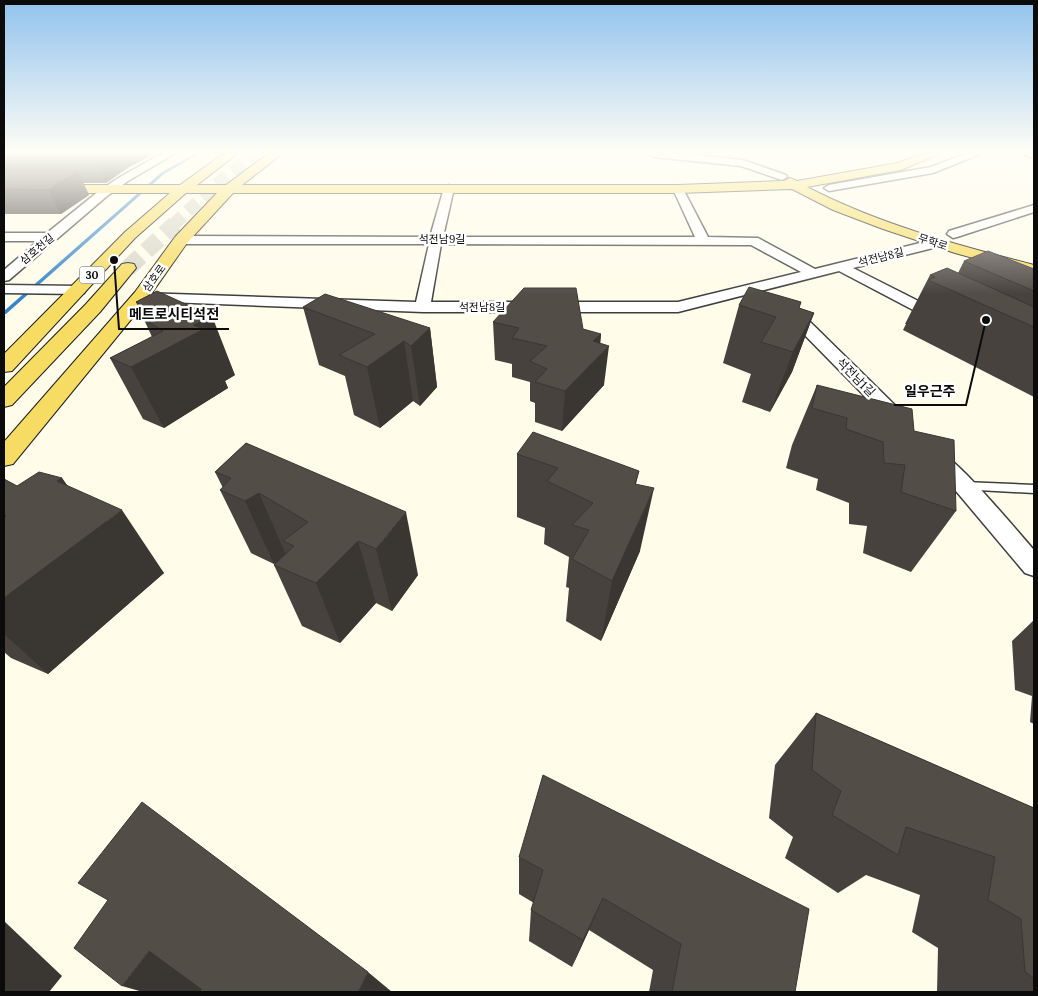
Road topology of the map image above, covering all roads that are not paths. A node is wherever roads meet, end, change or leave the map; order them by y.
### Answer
1 (98, 200) edge
2 (167, 200) tunnel mouth
3 (214, 200) edge
4 (446, 200) edge
5 (684, 200) edge
6 (828, 200) edge
7 (853, 200) edge
8 (1034, 208) edge
9 (180, 226) junction
10 (953, 234) junction
11 (130, 235) junction
12 (4, 237) edge
13 (50, 237) junction
14 (436, 239) junction
15 (703, 240) junction
16 (936, 243) junction
17 (989, 243) dead end
18 (841, 267) junction
19 (128, 268) tunnel mouth
20 (1034, 270) edge
21 (814, 274) junction
22 (4, 277) edge
23 (4, 289) edge
24 (72, 290) junction
25 (748, 290) junction
26 (140, 296) junction
27 (423, 307) junction
28 (955, 326) edge
29 (4, 366) edge
30 (4, 400) edge
31 (4, 458) edge
32 (964, 486) junction
33 (1034, 489) edge
34 (1034, 566) edge

1 - 13 street, 삼호천길
2 - 11 main road, 30
3 - 9 main road, 삼호로
4 - 14 street
5 - 15 street
6 - 16 main road, 무학로
7 - 10 main road, 무학로
8 - 10 street
9 - 11 main road
9 - 14 street, 석전남9길
9 - 26 main road, 삼호로
10 - 17 main road, 무학로
11 - 24 main road, 30
12 - 13 street
13 - 22 street, 삼호천길
14 - 15 street, 석전남9길
14 - 27 street
15 - 21 street, 석전남9길
16 - 18 street, 석전남8길
16 - 20 main road, 무학로
18 - 21 street, 석전남8길
18 - 28 street
19 - 30 main road
21 - 25 street, 석전남8길
23 - 24 street
24 - 29 main road, 30
25 - 27 street, 석전남8길
25 - 32 street, 석전남1길
26 - 27 street, 석전남8길
26 - 31 main road, 삼호로
32 - 33 lane
32 - 34 street, 석전남1길

